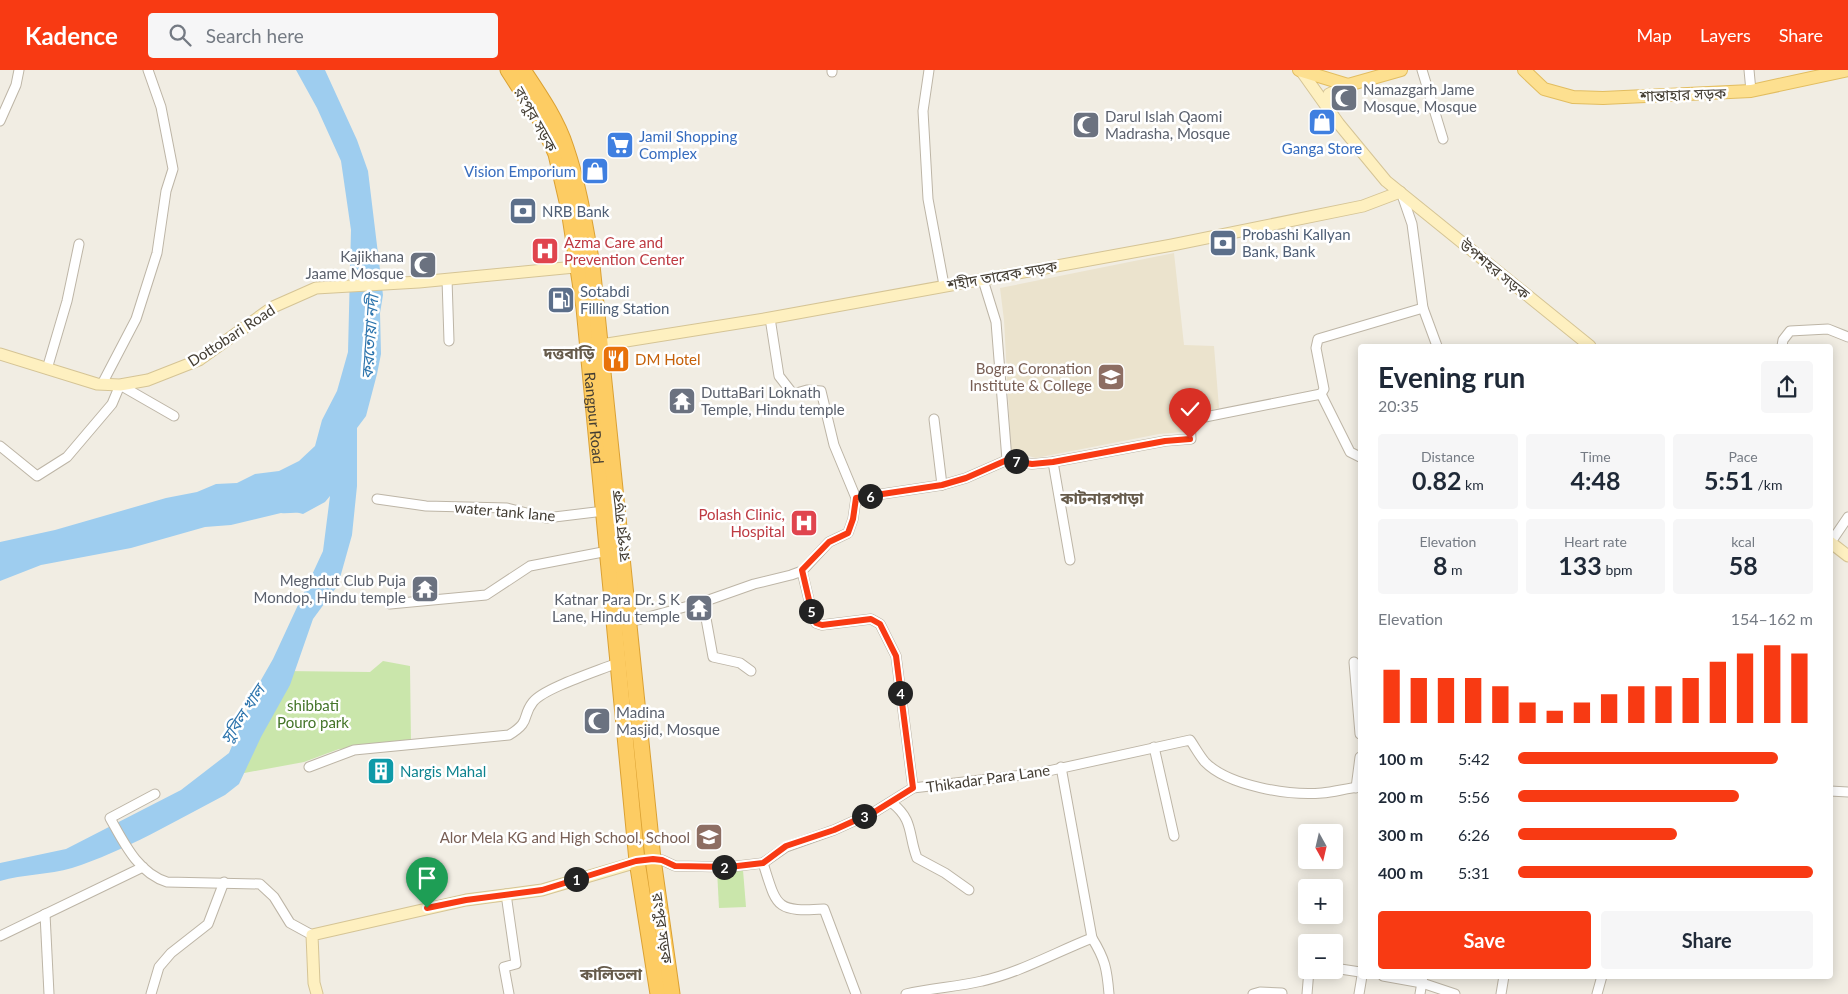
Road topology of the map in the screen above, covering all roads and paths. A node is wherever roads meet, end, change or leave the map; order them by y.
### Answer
1 (19, 70) edge
2 (148, 70) edge
3 (508, 70) edge
4 (523, 70) edge
5 (929, 70) edge
6 (1401, 70) edge
7 (1422, 70) edge
8 (1524, 70) edge
9 (1749, 70) edge
10 (1848, 70) edge
11 (1300, 71) edge
12 (1348, 85) junction
13 (1751, 91) junction
14 (1329, 108) junction
15 (0, 121) edge
16 (1443, 139) dead end
17 (1400, 192) junction
18 (78, 244) dead end
19 (585, 266) junction
20 (447, 279) junction
21 (983, 280) junction
22 (944, 285) junction
23 (1422, 308) junction
24 (770, 318) junction
25 (1848, 337) edge
26 (449, 341) dead end
27 (1437, 344) edge
28 (1588, 344) edge
29 (1782, 344) edge
30 (594, 346) junction
31 (0, 354) edge
32 (47, 369) junction
33 (102, 384) junction
34 (120, 386) junction
35 (1321, 394) junction
36 (174, 416) dead end
37 (934, 420) dead end
38 (0, 446) edge
39 (1358, 456) edge
40 (1007, 460) junction
41 (1053, 462) junction
42 (942, 485) junction
43 (856, 498) junction
44 (377, 499) dead end
45 (604, 511) junction
46 (1848, 517) edge
47 (1833, 539) edge
48 (1833, 544) edge
49 (608, 551) junction
50 (1848, 556) edge
51 (1070, 560) dead end
52 (802, 570) junction
53 (703, 602) junction
54 (390, 604) dead end
55 (630, 622) junction
56 (1354, 662) dead end
57 (617, 664) junction
58 (751, 671) dead end
59 (1358, 710) edge
60 (1154, 747) junction
61 (309, 767) dead end
62 (1061, 767) junction
63 (1358, 787) edge
64 (913, 788) junction
65 (1833, 791) edge
66 (1848, 792) edge
67 (155, 794) dead end
68 (892, 802) junction
69 (1174, 836) dead end
70 (653, 859) junction
71 (636, 861) junction
72 (763, 863) junction
73 (143, 867) junction
74 (224, 882) junction
75 (970, 890) dead end
76 (506, 894) junction
77 (45, 914) junction
78 (312, 935) junction
79 (0, 936) edge
80 (1092, 938) junction
81 (1343, 969) edge
82 (1358, 972) edge
83 (1308, 979) edge
84 (1362, 979) edge
85 (1504, 979) edge
86 (1601, 979) edge
87 (1422, 980) edge
88 (1282, 993) edge
89 (49, 994) edge
90 (152, 994) edge
91 (317, 994) edge
92 (509, 994) edge
93 (658, 994) edge
94 (672, 994) edge
95 (856, 994) edge
96 (906, 994) edge
97 (1109, 994) edge
98 (1253, 994) edge
99 (1306, 994) edge
100 (1359, 994) edge
101 (1420, 994) edge
102 (1455, 994) edge
103 (1502, 994) edge
104 (1597, 994) edge

1 - 15 street
2 - 33 street
3 - 19 highway, রংপুর সড়ক
4 - 19 highway, রংপুর সড়ক
5 - 22 street
6 - 12 main road
7 - 16 street
8 - 13 main road, শান্তাহার সড়ক
9 - 13 street
10 - 13 main road, শান্তাহার সড়ক
11 - 12 main road
11 - 14 street, উপশহর সড়ক
12 - 14 street
14 - 17 street, উপশহর সড়ক
17 - 21 street, শহীদ তারেক সড়ক
17 - 23 street
17 - 28 street, উপশহর সড়ক
18 - 32 street
19 - 20 street
19 - 30 highway, রংপুর সড়ক
20 - 26 street
20 - 34 street, Dottobari Road
21 - 22 street, শহীদ তারেক সড়ক
21 - 40 street
22 - 24 street, শহীদ তারেক সড়ক
23 - 27 street
23 - 35 street
24 - 30 street, শহীদ তারেক সড়ক
24 - 43 street
25 - 29 street
30 - 45 highway, Rangpur Road
30 - 55 highway, রংপুর সড়ক
31 - 32 street, Dottobari Road
32 - 33 street, Dottobari Road
33 - 34 street, Dottobari Road
34 - 36 street
34 - 38 street
35 - 39 street
35 - 41 street
37 - 42 street
40 - 41 street
40 - 42 street
41 - 51 street
42 - 43 street
43 - 52 street
44 - 45 street, water tank lane
45 - 49 highway, Rangpur Road
46 - 47 street
48 - 50 street
49 - 54 street
49 - 57 highway, Rangpur Road
52 - 53 street
52 - 64 street
53 - 55 street
53 - 58 street
55 - 70 highway, রংপুর সড়ক
56 - 59 street
57 - 61 street
57 - 71 highway, Rangpur Road
60 - 62 street, Thikadar Para Lane
60 - 63 street, Thikadar Para Lane
60 - 69 street
62 - 64 street, Thikadar Para Lane
62 - 80 street
64 - 68 street, Thikadar Para Lane
65 - 66 street
67 - 73 street
68 - 72 street, Thikadar Para Lane
68 - 75 street
70 - 71 street
70 - 72 street, Thikadar Para Lane
70 - 94 highway, রংপুর সড়ক
71 - 76 street
71 - 93 highway, Rangpur Road
72 - 95 street
73 - 74 street
73 - 77 street
74 - 78 street
74 - 90 street
76 - 78 street
76 - 92 street
77 - 79 street
77 - 89 street
78 - 91 street
80 - 96 street
80 - 97 street
81 - 82 street
83 - 99 street
84 - 100 street
85 - 103 street
86 - 104 street
87 - 101 street
87 - 102 street
88 - 98 street

